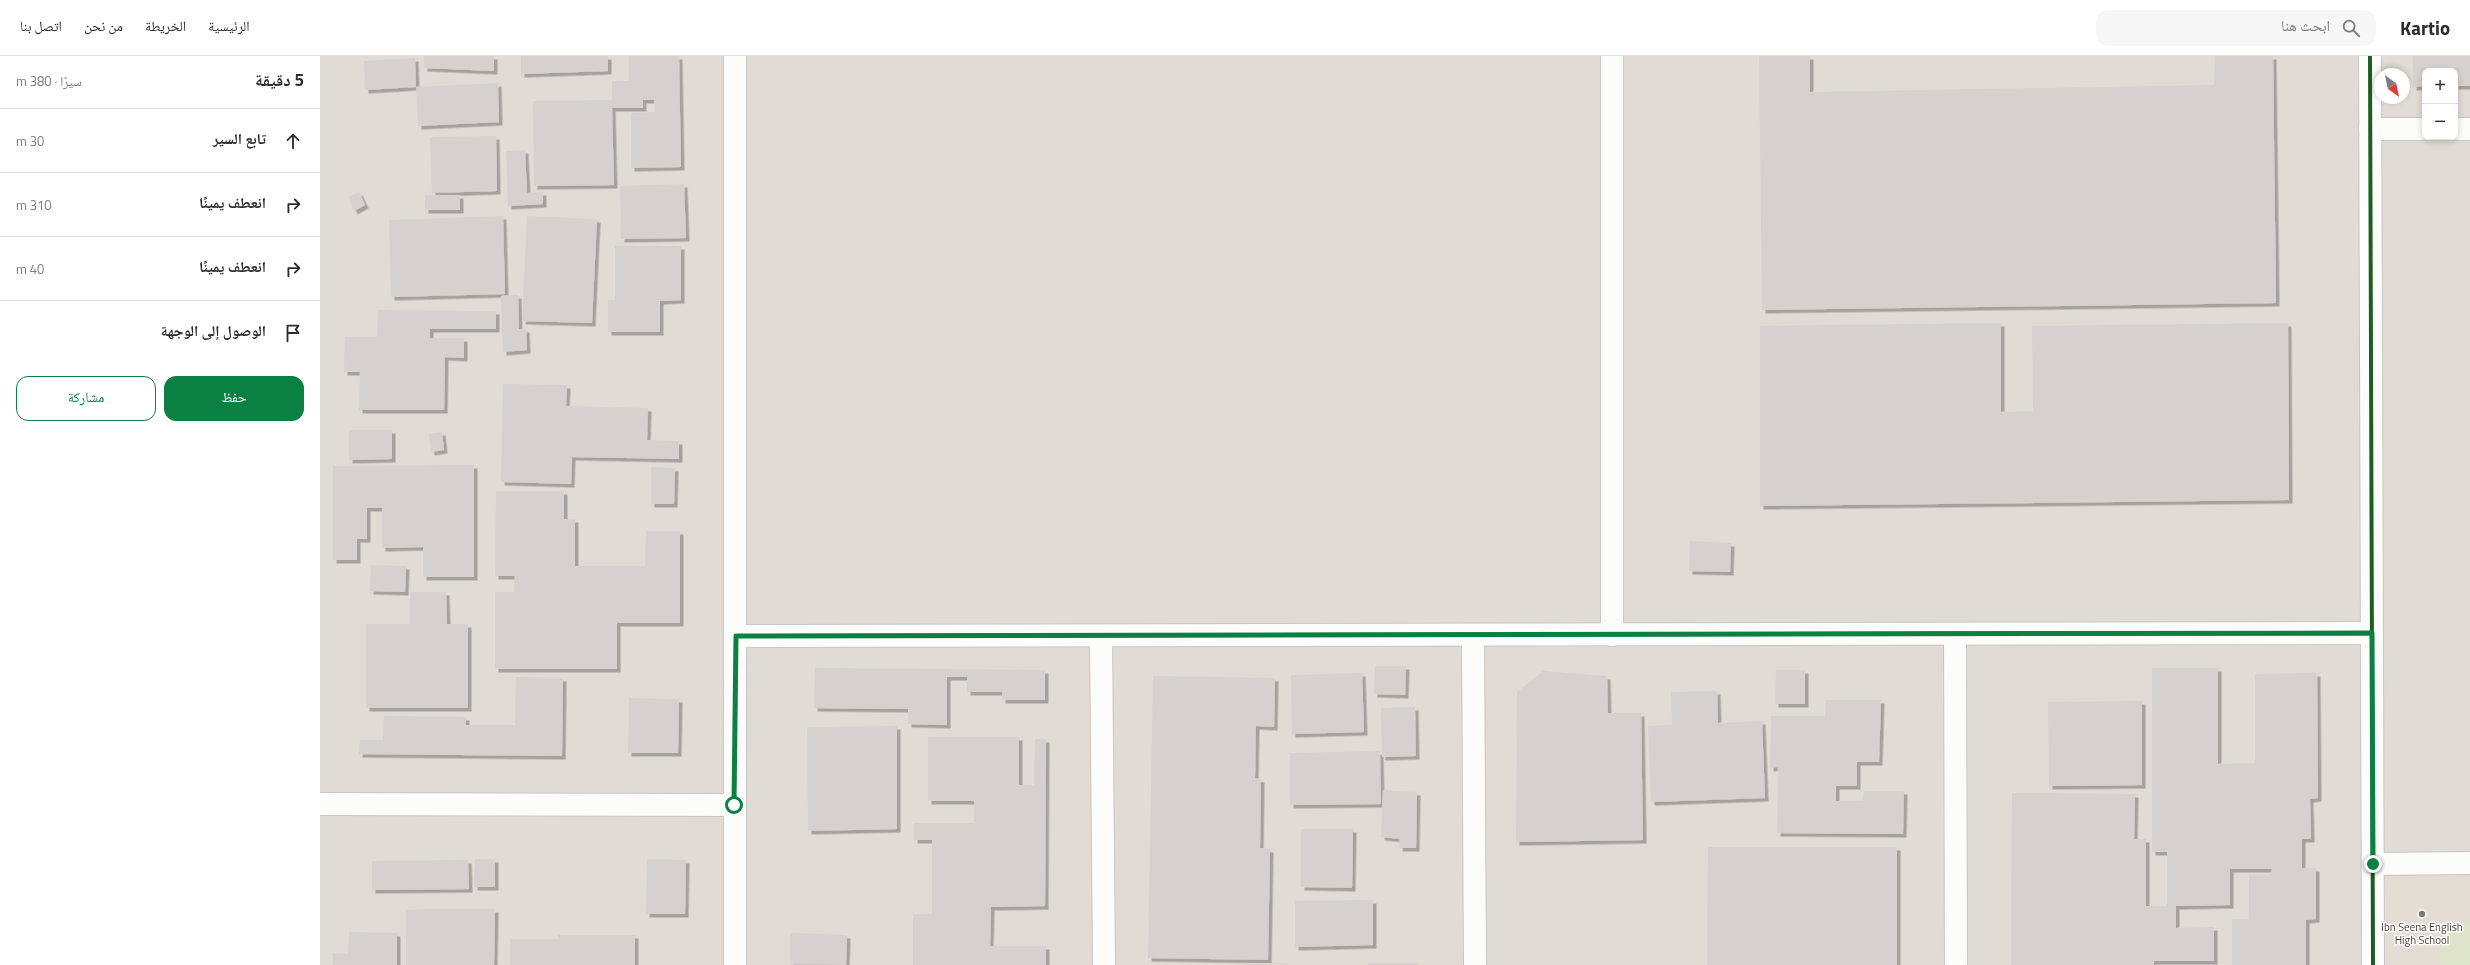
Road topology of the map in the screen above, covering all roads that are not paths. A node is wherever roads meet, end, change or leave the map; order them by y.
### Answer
1 (735, 56) edge
2 (1612, 56) edge
3 (2370, 56) edge
4 (2370, 129) junction
5 (2422, 129) edge
6 (2458, 129) edge
7 (2470, 129) edge
8 (2372, 633) junction
9 (1473, 635) junction
10 (1612, 635) junction
11 (1955, 635) junction
12 (736, 636) junction
13 (1101, 636) junction
14 (320, 804) edge
15 (734, 805) junction
16 (2373, 864) junction
17 (2470, 864) edge
18 (735, 965) edge
19 (1104, 965) edge
20 (1475, 965) edge
21 (1956, 965) edge
22 (2373, 965) edge

1 - 12 street
2 - 10 street
3 - 4 street
4 - 5 street
4 - 8 street
6 - 7 street
8 - 11 street
8 - 16 street
9 - 10 street
9 - 13 street
9 - 20 street
10 - 11 street
11 - 21 street
12 - 13 street
12 - 15 street
13 - 19 street
14 - 15 street
15 - 18 street
16 - 17 street
16 - 22 street

